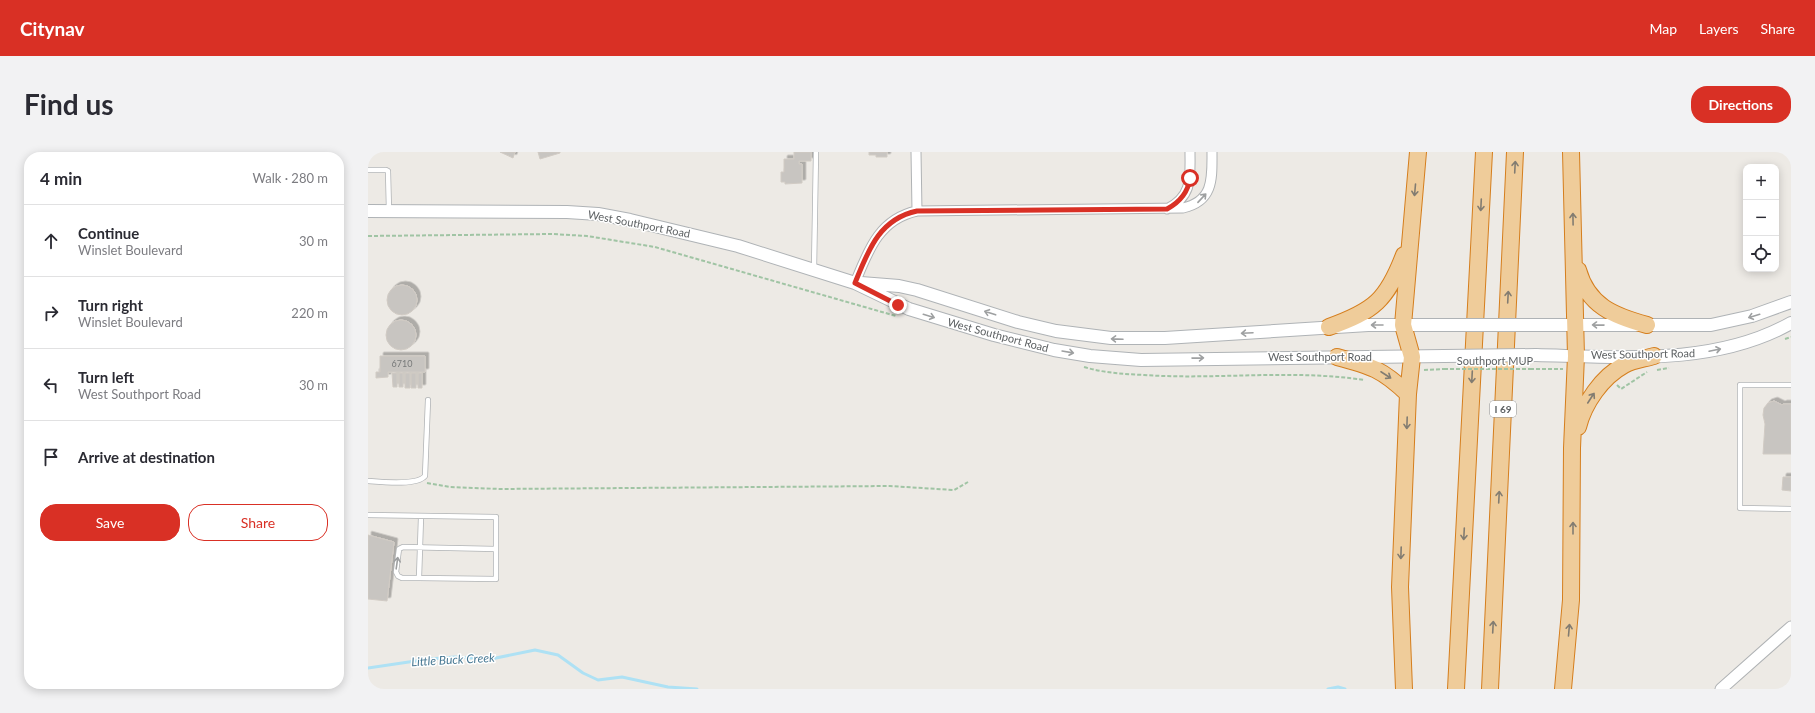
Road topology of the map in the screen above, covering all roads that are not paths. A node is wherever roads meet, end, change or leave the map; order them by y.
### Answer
1 (816, 152) edge
2 (916, 152) edge
3 (1190, 152) edge
4 (1212, 152) edge
5 (1418, 152) edge
6 (1484, 152) edge
7 (1515, 152) edge
8 (1571, 152) edge
9 (368, 170) edge
10 (1167, 209) junction
11 (389, 211) junction
12 (917, 211) junction
13 (368, 212) edge
14 (1412, 229) junction
15 (1573, 250) junction
16 (814, 270) junction
17 (855, 283) junction
18 (1791, 302) edge
19 (1791, 323) edge
20 (1577, 324) junction
21 (1403, 325) junction
22 (1647, 325) junction
23 (1330, 327) junction
24 (1576, 356) junction
25 (1654, 356) junction
26 (1337, 357) junction
27 (1412, 357) junction
28 (1791, 385) edge
29 (1408, 394) junction
30 (428, 400) dead end
31 (1572, 448) junction
32 (368, 482) edge
33 (1791, 509) edge
34 (368, 516) edge
35 (421, 517) junction
36 (420, 546) junction
37 (496, 549) junction
38 (419, 578) junction
39 (1791, 627) edge
40 (1404, 689) edge
41 (1456, 689) edge
42 (1490, 689) edge
43 (1562, 689) edge
44 (1721, 689) edge

1 - 16 lane
2 - 12 street
3 - 10 street
10 -> 4 street
5 -> 14 highway
6 -> 41 highway
42 -> 7 highway, I 69
15 -> 8 highway
9 - 11 lane
10 - 12 street
11 - 13 main road, West Southport Road
11 - 16 main road, West Southport Road
12 - 17 street
14 - 21 highway
14 - 23 highway
15 - 20 highway
15 - 22 highway
16 - 17 main road, West Southport Road
23 -> 17 main road, West Southport Road
17 -> 26 main road, West Southport Road
18 -> 22 main road, West Southport Road
25 -> 19 main road, West Southport Road
20 - 21 main road, West Southport Road, bridge
22 -> 20 main road, West Southport Road
20 - 24 highway
21 -> 23 main road, West Southport Road
21 - 27 highway
24 - 25 main road, West Southport Road
24 - 27 main road, West Southport Road, bridge
24 - 31 highway
31 -> 25 highway
26 - 27 main road, West Southport Road
26 -> 29 highway
27 - 29 highway
28 - 33 lane
29 -> 40 highway
30 - 32 lane
43 -> 31 highway
34 - 35 lane
35 - 36 lane
35 - 37 lane
36 - 37 lane
36 - 38 lane
38 -> 36 lane
37 - 38 lane
39 - 44 street

